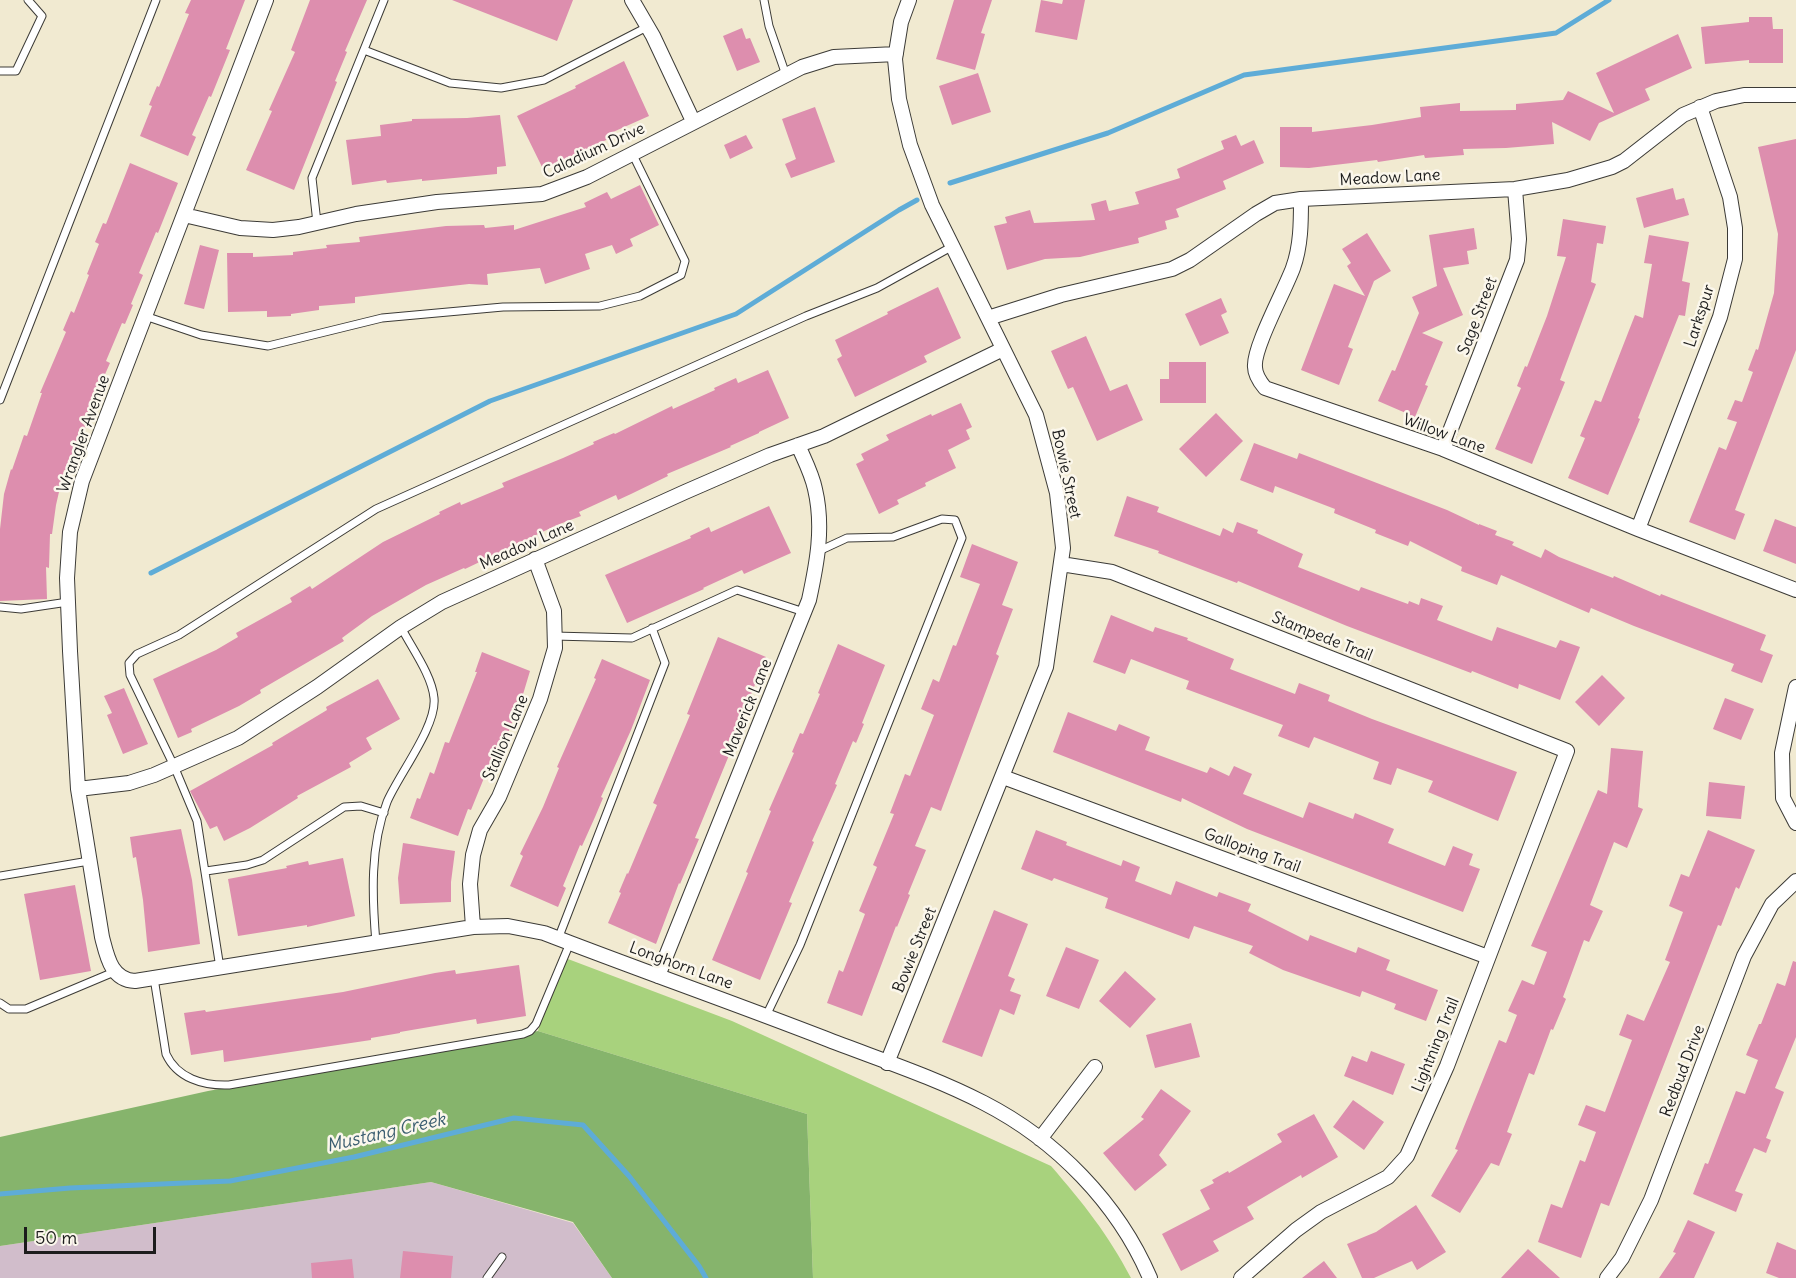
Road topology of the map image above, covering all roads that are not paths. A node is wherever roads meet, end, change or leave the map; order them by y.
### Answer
1 (28, 0) edge
2 (156, 0) edge
3 (266, 0) edge
4 (384, 0) edge
5 (632, 0) edge
6 (764, 0) edge
7 (909, 0) edge
8 (647, 27) junction
9 (364, 50) junction
10 (896, 54) junction
11 (0, 71) edge
12 (786, 75) junction
13 (1796, 95) edge
14 (1701, 107) junction
15 (693, 122) junction
16 (632, 153) junction
17 (1515, 189) junction
18 (1301, 199) junction
19 (184, 215) junction
20 (317, 223) junction
21 (952, 246) junction
22 (145, 316) junction
23 (988, 318) junction
24 (1003, 349) junction
25 (0, 400) edge
26 (798, 445) junction
27 (1443, 449) junction
28 (1638, 529) junction
29 (819, 551) junction
30 (535, 560) junction
31 (1061, 564) junction
32 (1796, 590) edge
33 (68, 602) junction
34 (0, 607) edge
35 (804, 612) junction
36 (401, 627) junction
37 (652, 628) junction
38 (554, 636) junction
39 (1796, 687) edge
40 (1567, 751) joint
41 (174, 766) junction
42 (1004, 777) junction
43 (78, 789) junction
44 (384, 813) junction
45 (1796, 823) edge
46 (89, 861) junction
47 (206, 871) junction
48 (0, 876) edge
49 (1796, 881) edge
50 (473, 927) junction
51 (564, 941) junction
52 (376, 943) junction
53 (1488, 957) junction
54 (220, 968) junction
55 (114, 972) junction
56 (658, 976) junction
57 (154, 978) junction
58 (0, 1003) edge
59 (766, 1016) junction
60 (887, 1063) junction
61 (1095, 1067) dead end
62 (1040, 1139) junction
63 (502, 1257) dead end
64 (487, 1278) edge
65 (1150, 1278) edge
66 (1241, 1278) edge
67 (1607, 1278) edge

1 - 11 lane
2 - 25 lane
3 - 19 street, Wrangler Avenue
4 - 9 lane
5 - 8 street
6 - 12 lane
7 - 10 street, Bowie Street
8 - 9 lane
8 - 15 street
9 - 20 lane
10 - 12 street, Caladium Drive
10 - 21 street, Bowie Street
12 - 15 street, Caladium Drive
13 - 14 street, Meadow Lane
14 - 17 street, Meadow Lane
14 - 28 street, Larkspur
15 - 16 street, Caladium Drive
16 - 20 street, Caladium Drive
16 - 22 lane
17 - 18 street, Meadow Lane
17 - 27 street, Sage Street
18 - 23 street, Meadow Lane
18 - 27 street, Willow Lane
19 - 20 street, Caladium Drive
19 - 22 street, Wrangler Avenue
21 - 23 street, Bowie Street
21 - 41 lane
22 - 33 street, Wrangler Avenue
23 - 24 street, Bowie Street
24 - 26 street, Meadow Lane
24 - 31 street, Bowie Street
26 - 29 street, Maverick Lane
26 - 30 street, Meadow Lane
27 - 28 street, Willow Lane
28 - 32 street, Willow Lane
29 - 35 street, Maverick Lane
29 - 59 lane
30 - 36 street, Meadow Lane
30 - 38 street, Stallion Lane
31 - 40 street, Stampede Trail
31 - 42 street, Bowie Street
33 - 34 lane
33 - 43 street, Wrangler Avenue
35 - 37 lane
35 - 56 street, Maverick Lane
36 - 41 street, Meadow Lane
36 - 44 lane
37 - 38 lane
37 - 51 lane
38 - 50 street, Stallion Lane
39 - 45 street
40 - 53 street, Lightning Trail
41 - 43 street, Meadow Lane
41 - 47 lane
42 - 53 street, Galloping Trail
42 - 60 street, Bowie Street
43 - 46 street, Wrangler Avenue
44 - 47 lane
44 - 52 lane
46 - 48 lane
46 - 55 street, Wrangler Avenue
47 - 54 lane
49 - 67 street, Redbud Drive
50 - 51 street, Longhorn Lane
50 - 52 street, Longhorn Lane
51 - 56 street, Longhorn Lane
51 - 57 lane
52 - 54 street, Longhorn Lane
53 - 66 street, Lightning Trail
54 - 57 street, Longhorn Lane
55 - 57 street, Longhorn Lane
55 - 58 lane
56 - 59 street, Longhorn Lane
59 - 60 street, Longhorn Lane
60 - 62 street, Longhorn Lane
61 - 62 street
62 - 65 street, Longhorn Lane
63 - 64 lane

